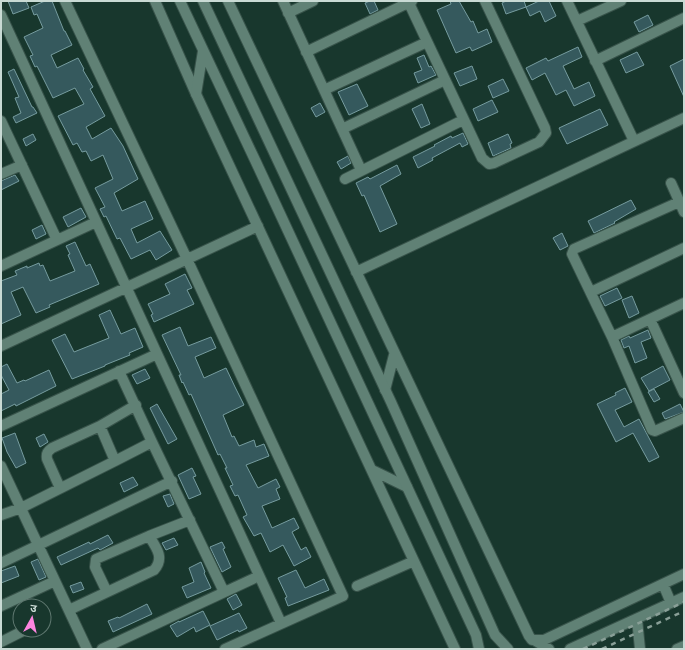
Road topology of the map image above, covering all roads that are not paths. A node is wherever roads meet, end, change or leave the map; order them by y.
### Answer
1 (65, 1) edge
2 (156, 1) edge
3 (180, 1) edge
4 (203, 1) edge
5 (228, 1) edge
6 (283, 1) edge
7 (313, 1) edge
8 (485, 1) edge
9 (567, 1) edge
10 (621, 1) edge
11 (410, 2) edge
12 (288, 13) junction
13 (1, 15) edge
14 (684, 18) edge
15 (577, 21) junction
16 (427, 42) junction
17 (203, 52) junction
18 (306, 52) junction
19 (596, 61) junction
20 (445, 80) junction
21 (324, 90) junction
22 (196, 94) junction
23 (684, 118) edge
24 (463, 120) junction
25 (2, 124) edge
26 (342, 129) junction
27 (634, 141) junction
28 (22, 165) junction
29 (361, 170) junction
30 (1, 174) edge
31 (345, 179) dead end
32 (671, 183) dead end
33 (679, 202) junction
34 (684, 212) edge
35 (96, 222) junction
36 (258, 226) junction
37 (57, 240) junction
38 (684, 248) edge
39 (187, 259) junction
40 (1, 266) edge
41 (356, 272) junction
42 (126, 287) junction
43 (591, 292) junction
44 (684, 303) edge
45 (650, 319) junction
46 (612, 337) junction
47 (1, 346) edge
48 (157, 354) junction
49 (394, 355) junction
50 (119, 371) junction
51 (385, 390) junction
52 (684, 393) edge
53 (136, 405) junction
54 (684, 418) edge
55 (1, 426) edge
56 (100, 426) junction
57 (152, 442) junction
58 (115, 462) junction
59 (2, 469) edge
60 (372, 470) junction
61 (172, 481) junction
62 (407, 487) junction
63 (60, 488) junction
64 (20, 508) junction
65 (1, 515) edge
66 (190, 520) junction
67 (149, 536) junction
68 (38, 545) junction
69 (414, 561) junction
70 (1, 563) edge
71 (684, 574) edge
72 (259, 576) junction
73 (55, 581) junction
74 (663, 584) junction
75 (357, 586) dead end
76 (107, 592) junction
77 (224, 592) junction
78 (684, 596) edge
79 (27, 598) edge
80 (671, 603) junction
81 (12, 604) edge
82 (1, 606) edge
83 (69, 610) junction
84 (637, 618) junction
85 (280, 623) junction
86 (12, 636) edge
87 (532, 640) junction
88 (1, 642) edge
89 (684, 646) edge
90 (87, 649) edge
91 (102, 649) edge
92 (225, 649) edge
93 (455, 649) edge
94 (479, 649) edge
95 (508, 649) edge
96 (549, 649) edge
97 (570, 649) edge
98 (640, 649) edge
99 (678, 649) edge

1 - 39 street
2 - 22 street
3 - 17 street
4 - 51 street
5 - 41 street
6 - 12 street
7 - 12 street
8 - 24 street
9 - 15 street
10 - 15 street
11 - 16 street
11 - 18 street
12 - 18 street
13 - 35 street
14 - 19 street
15 - 19 street
16 - 20 street
16 - 21 street
17 - 22 street
17 - 62 street
18 - 21 street
19 - 27 street
20 - 24 street
20 - 26 street
21 - 26 street
22 - 36 street
23 - 27 street
24 - 29 street
25 - 28 street
26 - 29 street
27 - 41 street
28 - 30 street
28 - 37 street
29 - 31 street
32 - 33 street
33 - 34 street
33 - 43 street
35 - 37 street
35 - 42 street
36 - 39 street
36 - 60 street
37 - 40 street
38 - 43 street
39 - 42 street
39 - 85 street
41 - 49 street
42 - 47 street
42 - 48 street
43 - 46 street
44 - 45 street
45 - 46 street
45 - 52 street
46 - 54 street
48 - 50 street
48 - 72 street
49 - 51 street
49 - 87 street
50 - 53 street
50 - 55 street
51 - 95 street
53 - 56 street
53 - 57 street
56 - 58 street
56 - 63 street
57 - 58 street
57 - 61 street
58 - 63 street
59 - 64 street
60 - 62 street
60 - 69 street
61 - 66 street
61 - 68 street
62 - 94 street
63 - 64 street
64 - 65 street
64 - 68 street
66 - 67 street
66 - 77 street
67 - 76 street
67 - 76 street
68 - 70 street
68 - 73 street
69 - 75 street
69 - 93 street
71 - 74 street
72 - 77 street
72 - 85 street
73 - 79 street
73 - 83 street
74 - 80 street
74 - 87 street
76 - 83 street
77 - 91 street
78 - 80 street
80 - 84 street
81 - 82 street
83 - 90 street
84 - 97 street
84 - 98 street
85 - 92 street
86 - 88 street
87 - 96 street
89 - 99 street

